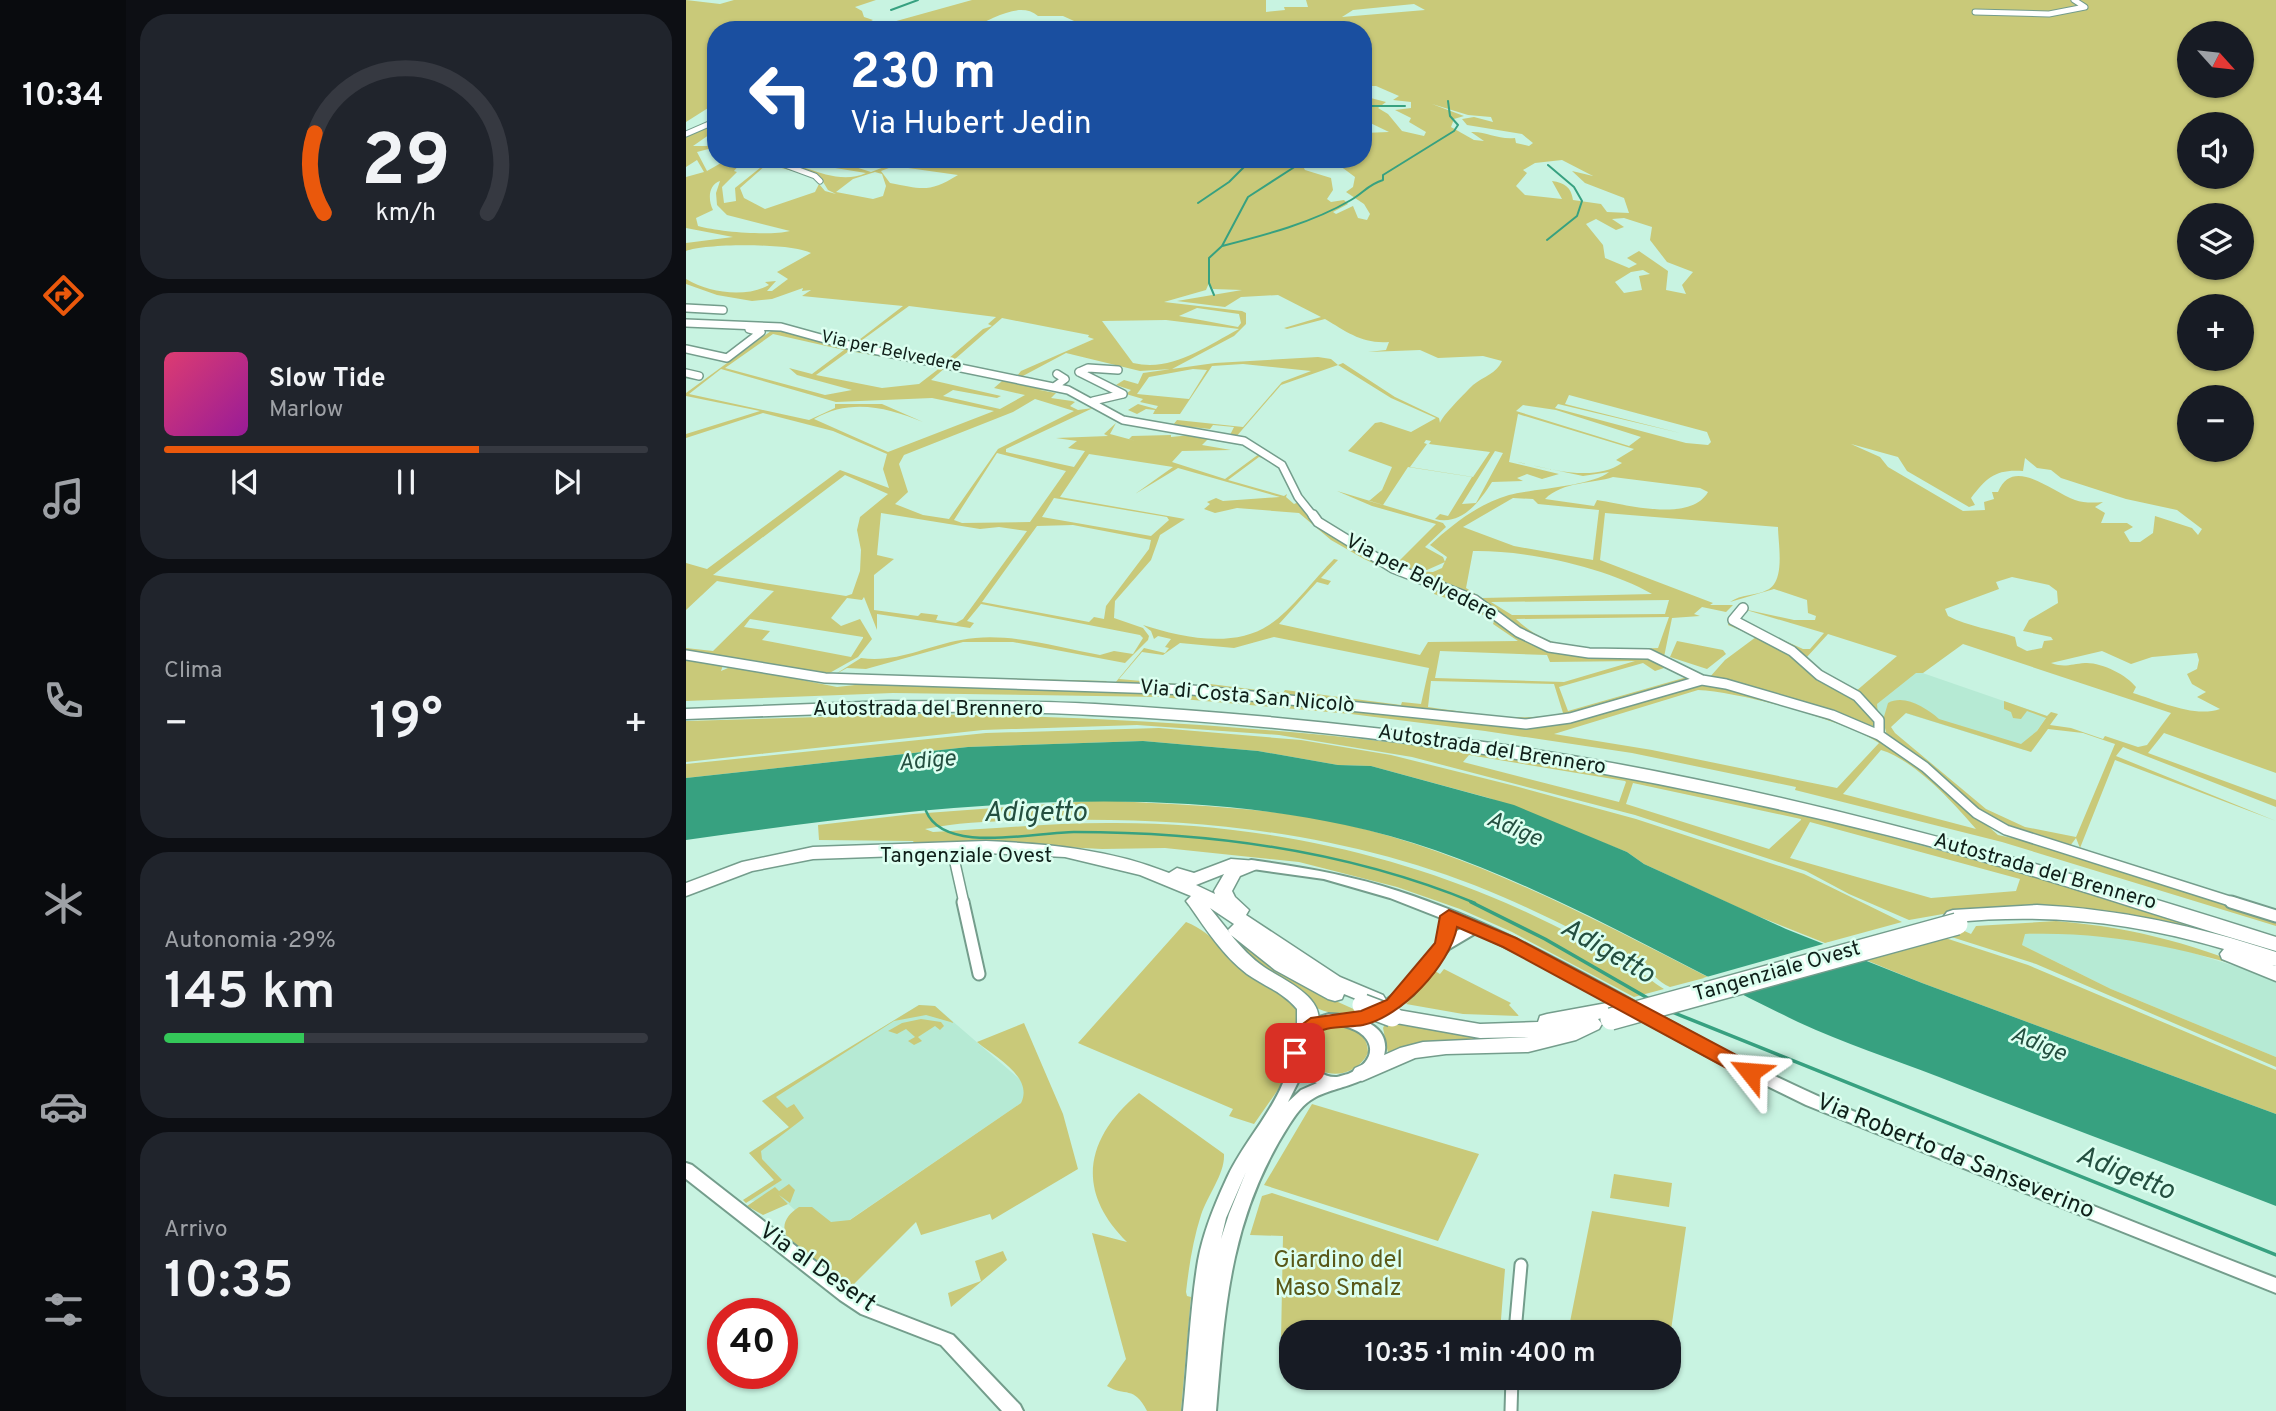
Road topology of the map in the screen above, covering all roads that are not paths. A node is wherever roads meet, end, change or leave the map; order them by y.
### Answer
1 (2074, 0) edge
2 (1975, 12) dead end
3 (707, 125) edge
4 (686, 134) edge
5 (794, 168) edge
6 (820, 181) dead end
7 (686, 308) edge
8 (723, 310) dead end
9 (686, 323) edge
10 (686, 349) edge
11 (1118, 370) dead end
12 (686, 373) edge
13 (1057, 374) dead end
14 (699, 376) dead end
15 (1054, 387) junction
16 (1093, 401) junction
17 (1743, 607) dead end
18 (686, 655) edge
19 (1702, 680) junction
20 (686, 708) edge
21 (686, 714) edge
22 (1879, 735) junction
23 (953, 854) junction
24 (812, 856) junction
25 (1116, 861) junction
26 (1251, 865) junction
27 (686, 893) edge
28 (1195, 901) junction
29 (1449, 916) junction
30 (2276, 916) edge
31 (1955, 920) junction
32 (1475, 927) junction
33 (2276, 934) edge
34 (2276, 944) edge
35 (1274, 945) junction
36 (1444, 945) junction
37 (2210, 946) junction
38 (2276, 960) edge
39 (2276, 968) edge
40 (979, 974) dead end
41 (2276, 974) edge
42 (1383, 1008) junction
43 (1603, 1018) junction
44 (1346, 1020) junction
45 (1307, 1030) junction
46 (1374, 1036) junction
47 (1297, 1062) junction
48 (1362, 1073) junction
49 (1339, 1081) junction
50 (686, 1170) edge
51 (1521, 1265) dead end
52 (2276, 1286) edge
53 (1516, 1320) edge
54 (1512, 1390) edge
55 (1014, 1411) edge
56 (1192, 1411) edge
57 (1208, 1411) edge
58 (1511, 1411) edge

1 - 2 street
3 - 4 street
5 - 6 street
7 - 8 street
9 - 10 street, Via per Belvedere
9 - 15 street, Via per Belvedere
11 - 16 street
12 - 14 street
13 - 15 street
15 - 16 street, Via per Belvedere
16 - 19 street, Via per Belvedere
17 - 22 street
18 - 19 street, Via di Costa San Nicolò
19 - 22 street
20 - 33 highway, Autostrada del Brennero
21 - 34 highway, Autostrada del Brennero
22 - 30 street
23 - 24 highway, Tangenziale Ovest
23 - 28 highway, Tangenziale Ovest
23 - 40 street
24 - 25 highway, Tangenziale Ovest
24 - 27 highway
25 - 26 highway
25 - 35 highway, Tangenziale Ovest
26 - 29 street, Via Roberto da Sanseverino
26 - 35 highway
28 - 42 highway, Tangenziale Ovest
28 - 45 highway
29 - 32 street, Via Roberto da Sanseverino
29 - 36 street
31 - 37 highway, Tangenziale Ovest
31 - 38 highway, Tangenziale Ovest
31 - 43 highway, Tangenziale Ovest, bridge
32 - 36 street
32 - 52 street, Via Roberto da Sanseverino
35 - 42 highway, Tangenziale Ovest
36 - 42 street
37 - 39 highway, Tangenziale Ovest
37 - 41 highway
42 - 43 highway, Tangenziale Ovest
42 - 44 street
42 - 46 street
43 - 48 highway
44 - 45 street
44 - 46 street
45 - 47 street
46 - 48 street
47 - 49 street
47 - 56 street
48 - 49 street
49 - 57 street
50 - 55 street, Via al Desert
51 - 53 street
54 - 58 street

